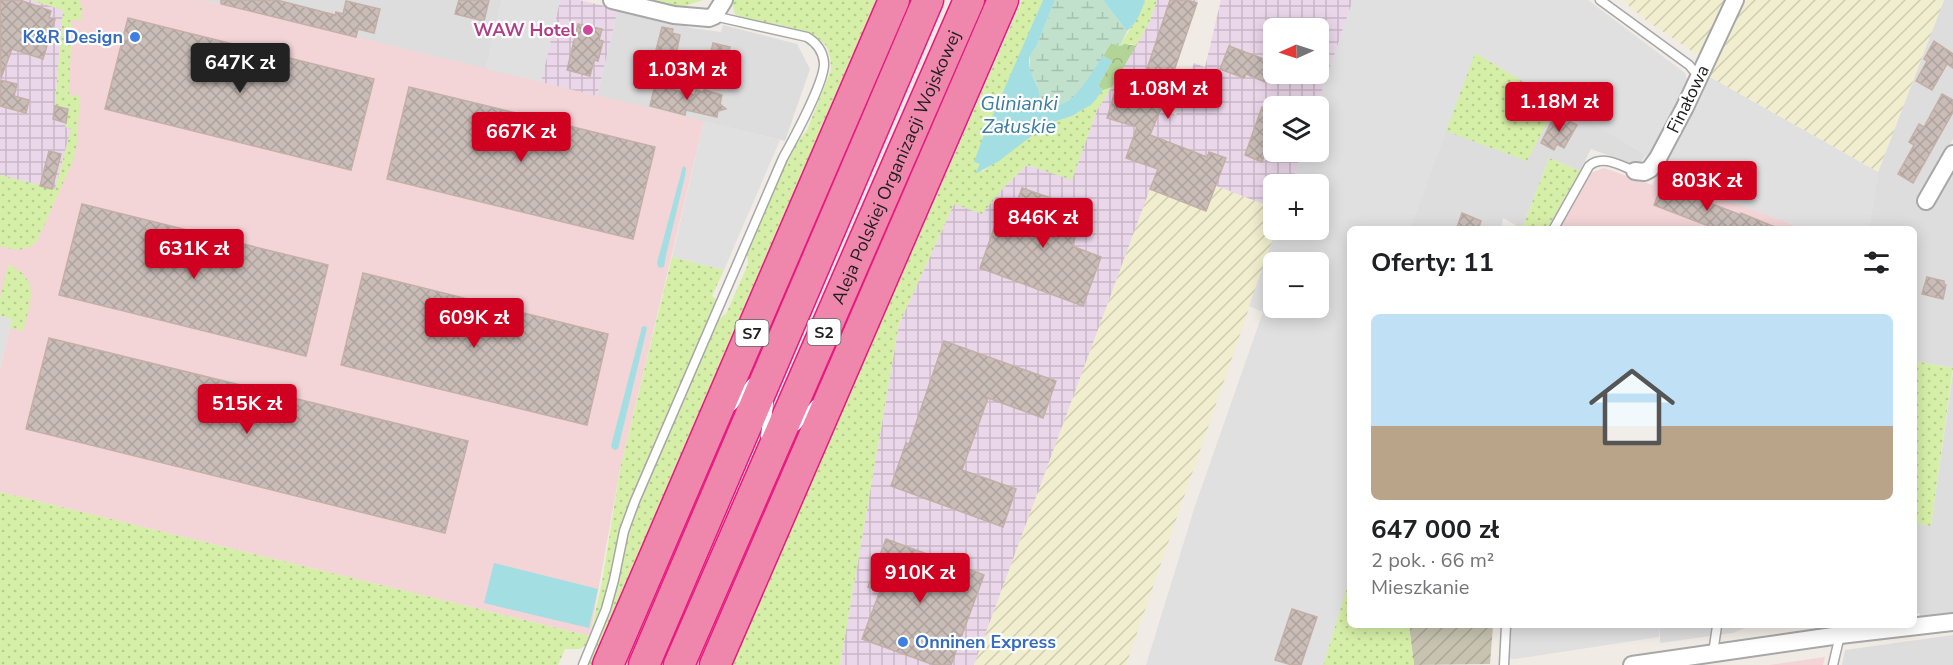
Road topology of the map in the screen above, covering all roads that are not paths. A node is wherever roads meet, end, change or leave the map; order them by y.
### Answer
1 (612, 0) edge
2 (724, 0) edge
3 (894, 0) edge
4 (928, 0) edge
5 (969, 0) edge
6 (1003, 0) edge
7 (1600, 0) edge
8 (1735, 0) edge
9 (714, 16) junction
10 (1699, 77) junction
11 (1953, 154) edge
12 (1635, 171) joint
13 (1926, 201) dead end
14 (1554, 226) edge
15 (751, 335) junction
16 (777, 354) junction
17 (808, 368) junction
18 (843, 369) junction
19 (743, 393) junction
20 (805, 416) junction
21 (767, 420) junction
22 (705, 441) junction
23 (734, 456) junction
24 (763, 469) junction
25 (797, 476) junction
26 (1953, 622) edge
27 (1917, 626) edge
28 (1506, 628) edge
29 (1716, 628) edge
30 (1901, 628) edge
31 (1840, 635) junction
32 (1702, 658) edge
33 (583, 665) edge
34 (608, 665) edge
35 (644, 665) edge
36 (679, 665) edge
37 (715, 665) edge
38 (1504, 665) edge
39 (1632, 665) edge
40 (1833, 665) edge

1 - 9 street
2 - 9 street
3 - 15 highway, S7
4 - 16 highway, Aleja Polskiej Organizacji Wojskowej / S2
5 - 17 highway, Aleja Polskiej Organizacji Wojskowej / S2
6 - 18 highway
7 - 10 lane
8 - 10 street, Finałowa
9 - 33 lane
10 - 12 street, Finałowa
11 - 13 street
12 - 14 lane, Finałowa
15 - 19 lane
15 - 22 highway, S7
16 - 19 lane
16 - 21 lane
16 - 23 highway, Aleja Polskiej Organizacji Wojskowej / S2
17 - 20 lane
17 - 21 lane
17 - 24 highway, Aleja Polskiej Organizacji Wojskowej / S2
18 - 20 lane
18 - 25 highway
19 - 22 lane
19 - 23 lane
20 - 24 lane
20 - 25 lane
21 - 23 lane
21 - 24 lane
22 - 34 highway, S7
23 - 35 highway, Aleja Polskiej Organizacji Wojskowej / S2
24 - 36 highway, Aleja Polskiej Organizacji Wojskowej / S2
25 - 37 highway
26 - 27 street
28 - 38 lane
29 - 32 lane
30 - 31 street
31 - 32 street
31 - 40 lane
32 - 39 street

